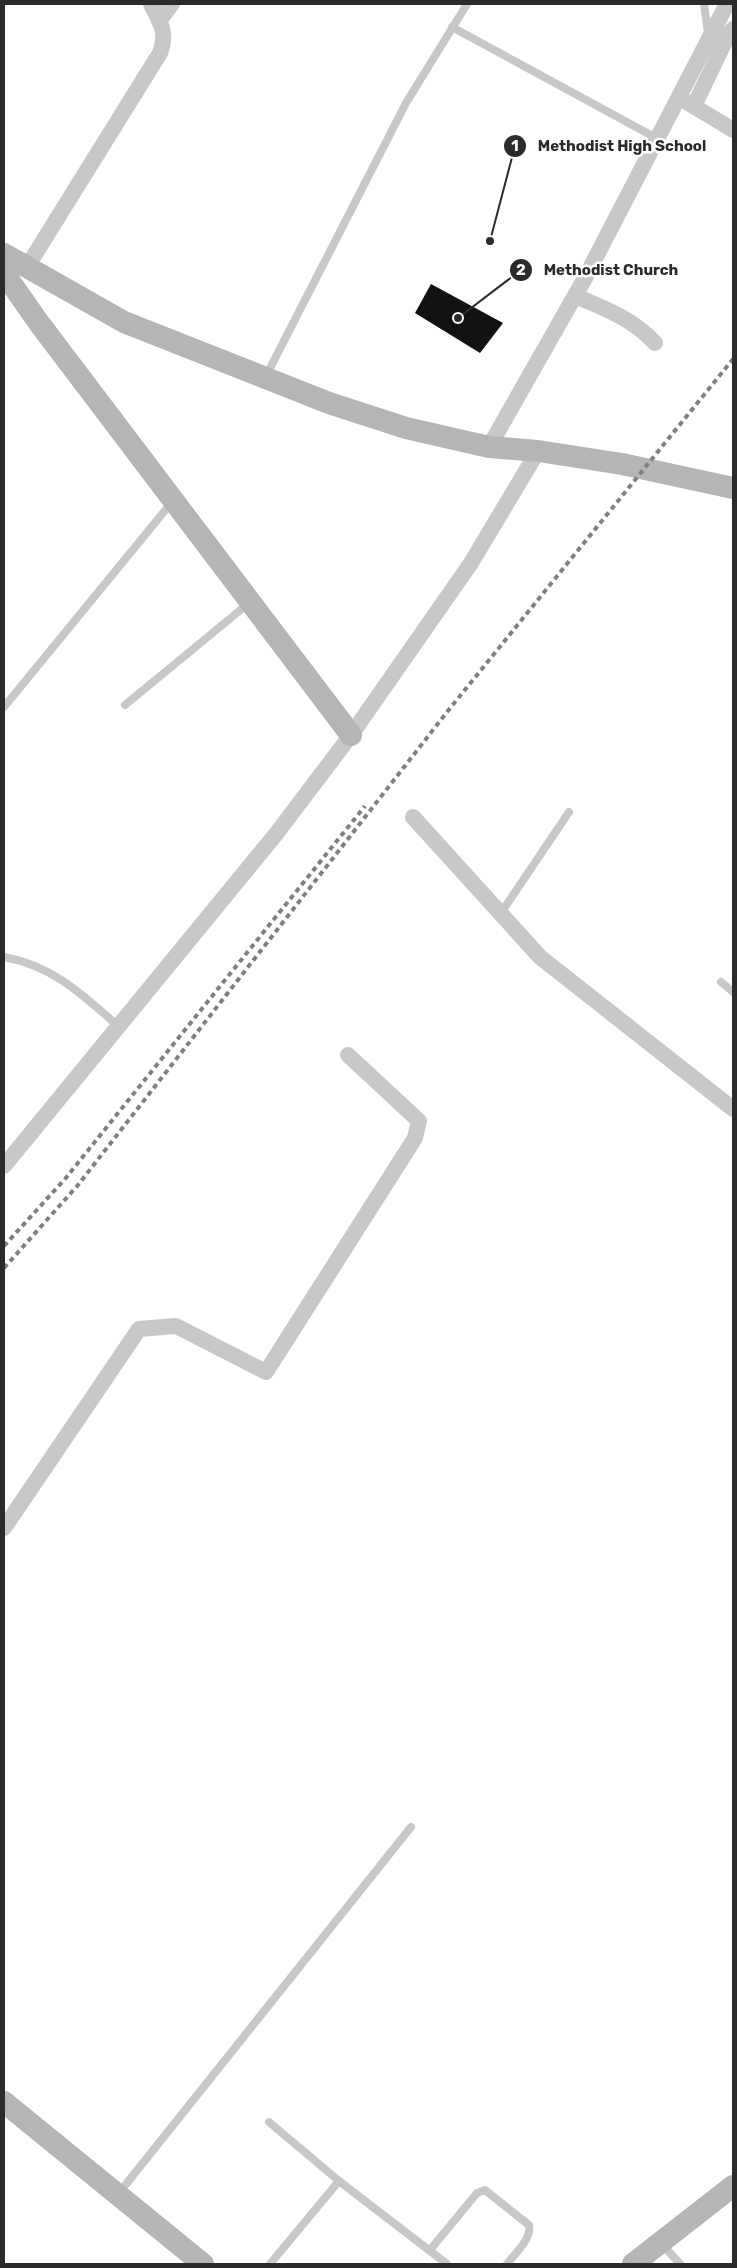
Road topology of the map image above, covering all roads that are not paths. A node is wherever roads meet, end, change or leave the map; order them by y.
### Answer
1 (151, 4) edge
2 (172, 4) edge
3 (467, 4) edge
4 (704, 4) edge
5 (727, 4) edge
6 (159, 21) junction
7 (452, 27) junction
8 (733, 29) edge
9 (708, 38) junction
10 (679, 97) junction
11 (694, 106) junction
12 (733, 130) edge
13 (658, 139) junction
14 (4, 254) edge
15 (27, 267) junction
16 (4, 274) edge
17 (575, 296) junction
18 (655, 343) dead end
19 (266, 377) junction
20 (490, 447) junction
21 (538, 451) junction
22 (733, 488) edge
23 (174, 501) junction
24 (250, 602) junction
25 (125, 705) dead end
26 (4, 707) edge
27 (351, 735) junction
28 (569, 812) dead end
29 (413, 817) dead end
30 (501, 913) junction
31 (4, 956) edge
32 (721, 982) dead end
33 (733, 992) edge
34 (118, 1026) junction
35 (348, 1055) dead end
36 (733, 1109) edge
37 (4, 1166) edge
38 (4, 1528) edge
39 (411, 1826) dead end
40 (4, 2102) edge
41 (269, 2122) dead end
42 (339, 2181) junction
43 (733, 2186) edge
44 (118, 2195) junction
45 (660, 2242) junction
46 (430, 2250) junction
47 (203, 2264) edge
48 (270, 2264) edge
49 (446, 2264) edge
50 (507, 2264) edge
51 (633, 2264) edge
52 (680, 2264) edge

1 - 6 street
2 - 6 street
3 - 7 lane
4 - 9 lane
5 - 9 street
6 - 15 street
7 - 13 lane
7 - 19 lane
8 - 11 street
9 - 10 street
10 - 11 street
10 - 13 street
11 - 12 street
13 - 17 street
14 - 15 street
15 - 19 street
16 - 23 street
17 - 18 street
17 - 20 street
19 - 20 street
20 - 21 street
21 - 22 street
21 - 27 street
23 - 24 street
23 - 26 lane
24 - 25 lane
24 - 27 street
27 - 34 street
28 - 30 lane
29 - 30 street
30 - 36 street
31 - 34 lane
32 - 33 lane
34 - 37 street
35 - 38 street
39 - 44 lane
40 - 44 street
41 - 42 lane
42 - 46 lane
42 - 48 lane
43 - 45 street
44 - 47 street
45 - 51 street
45 - 52 lane
46 - 49 lane
46 - 50 lane

